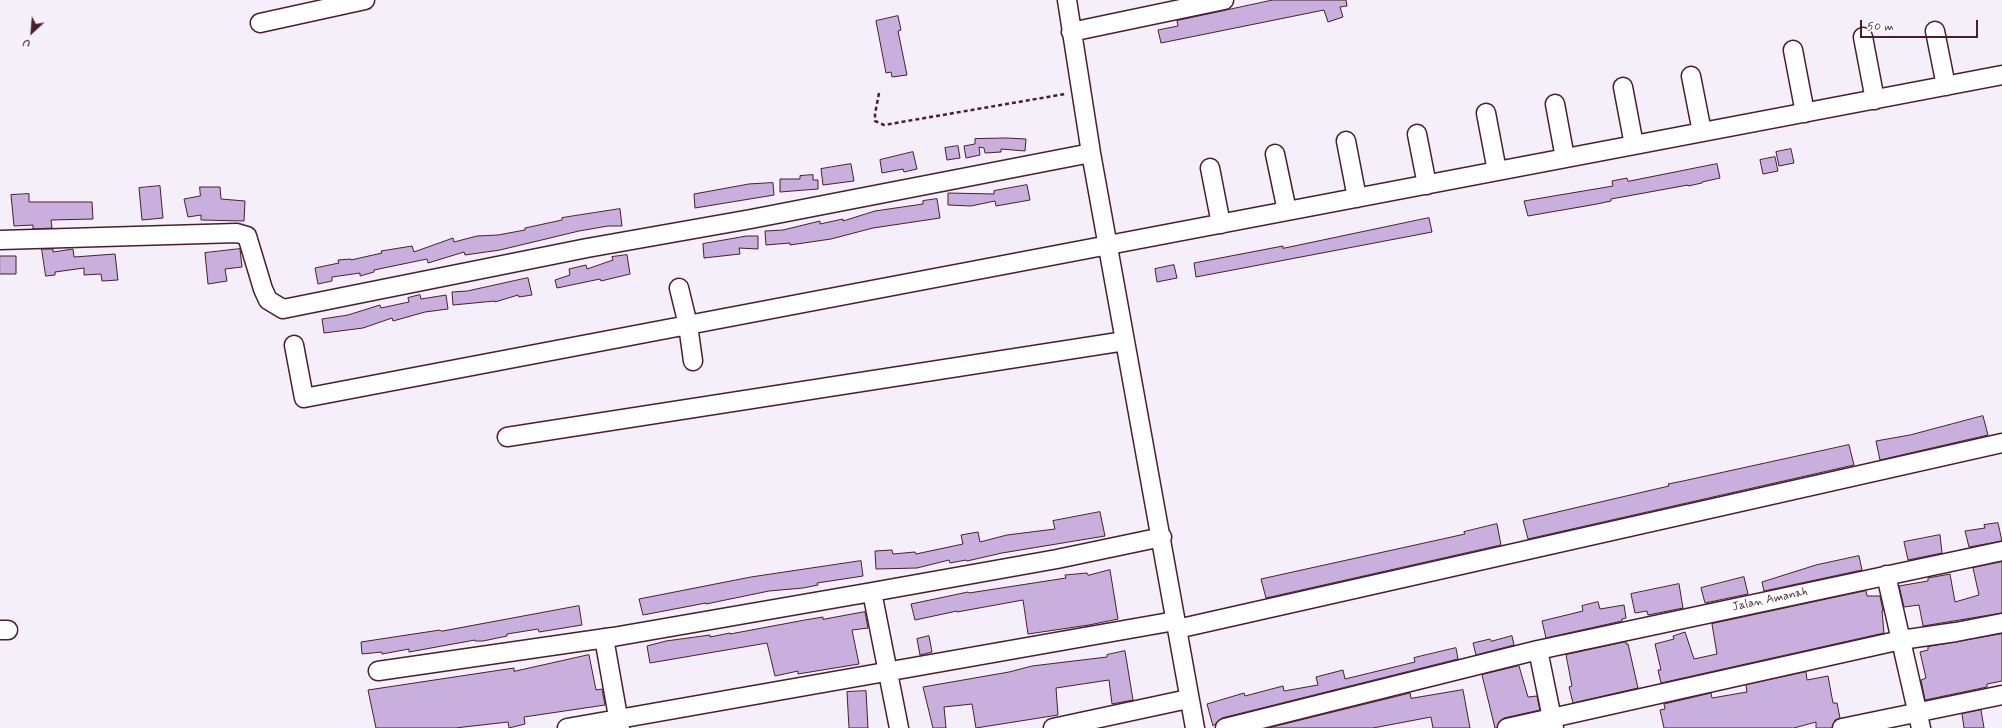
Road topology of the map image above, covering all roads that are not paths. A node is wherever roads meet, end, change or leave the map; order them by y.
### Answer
1 (365, 0) edge
2 (1067, 0) edge
3 (1224, 0) edge
4 (260, 23) dead end
5 (1935, 31) dead end
6 (1071, 32) junction
7 (1863, 37) dead end
8 (1793, 50) dead end
9 (2002, 75) edge
10 (1691, 76) dead end
11 (1946, 86) junction
12 (1623, 87) dead end
13 (1875, 100) junction
14 (1555, 104) dead end
15 (1486, 113) dead end
16 (1805, 113) junction
17 (1702, 132) junction
18 (1417, 134) dead end
19 (1346, 141) dead end
20 (1634, 145) junction
21 (1091, 153) junction
22 (1275, 154) dead end
23 (1565, 158) junction
24 (1210, 168) dead end
25 (1498, 171) junction
26 (1427, 184) junction
27 (1357, 198) junction
28 (1286, 211) junction
29 (1221, 224) junction
30 (0, 240) edge
31 (1109, 245) junction
32 (679, 288) dead end
33 (688, 325) junction
34 (1125, 341) junction
35 (294, 345) dead end
36 (693, 361) dead end
37 (507, 437) dead end
38 (2002, 443) edge
39 (1162, 537) junction
40 (2002, 552) edge
41 (1886, 575) junction
42 (872, 592) junction
43 (2002, 623) edge
44 (1176, 625) junction
45 (604, 638) junction
46 (1901, 640) junction
47 (1538, 650) junction
48 (378, 671) dead end
49 (888, 672) junction
50 (2002, 695) edge
51 (1188, 699) junction
52 (1920, 720) edge
53 (1553, 722) edge
54 (619, 723) edge
55 (567, 728) edge
56 (899, 728) edge
57 (1052, 728) edge
58 (1195, 728) edge
59 (1225, 728) edge
60 (1507, 728) edge
61 (1842, 728) edge

1 - 4 street
2 - 6 street
3 - 6 street
5 - 11 street
6 - 21 street
7 - 13 street
8 - 16 street
9 - 11 street
10 - 17 street
11 - 13 street
12 - 20 street
13 - 16 street
14 - 23 street
15 - 25 street
16 - 17 street
17 - 20 street
18 - 26 street
19 - 27 street
20 - 23 street
21 - 30 street
21 - 31 street
22 - 28 street
23 - 25 street
24 - 29 street
25 - 26 street
26 - 27 street
27 - 28 street
28 - 29 street
29 - 31 street
31 - 33 street
31 - 34 street
32 - 33 street
33 - 35 street
33 - 36 street
34 - 37 street
34 - 39 street
38 - 44 street
39 - 42 street
39 - 44 street
40 - 41 street, Jalan Amanah
41 - 46 street
41 - 47 street, Jalan Amanah
42 - 45 street
42 - 49 street
43 - 46 street
44 - 49 street
44 - 51 street
45 - 48 street
45 - 54 street
46 - 52 street
46 - 53 street
47 - 53 street
47 - 59 street, Jalan Amanah
49 - 54 street
49 - 56 street
50 - 52 street
51 - 57 street
51 - 58 street
52 - 61 street
53 - 60 street
54 - 55 street

